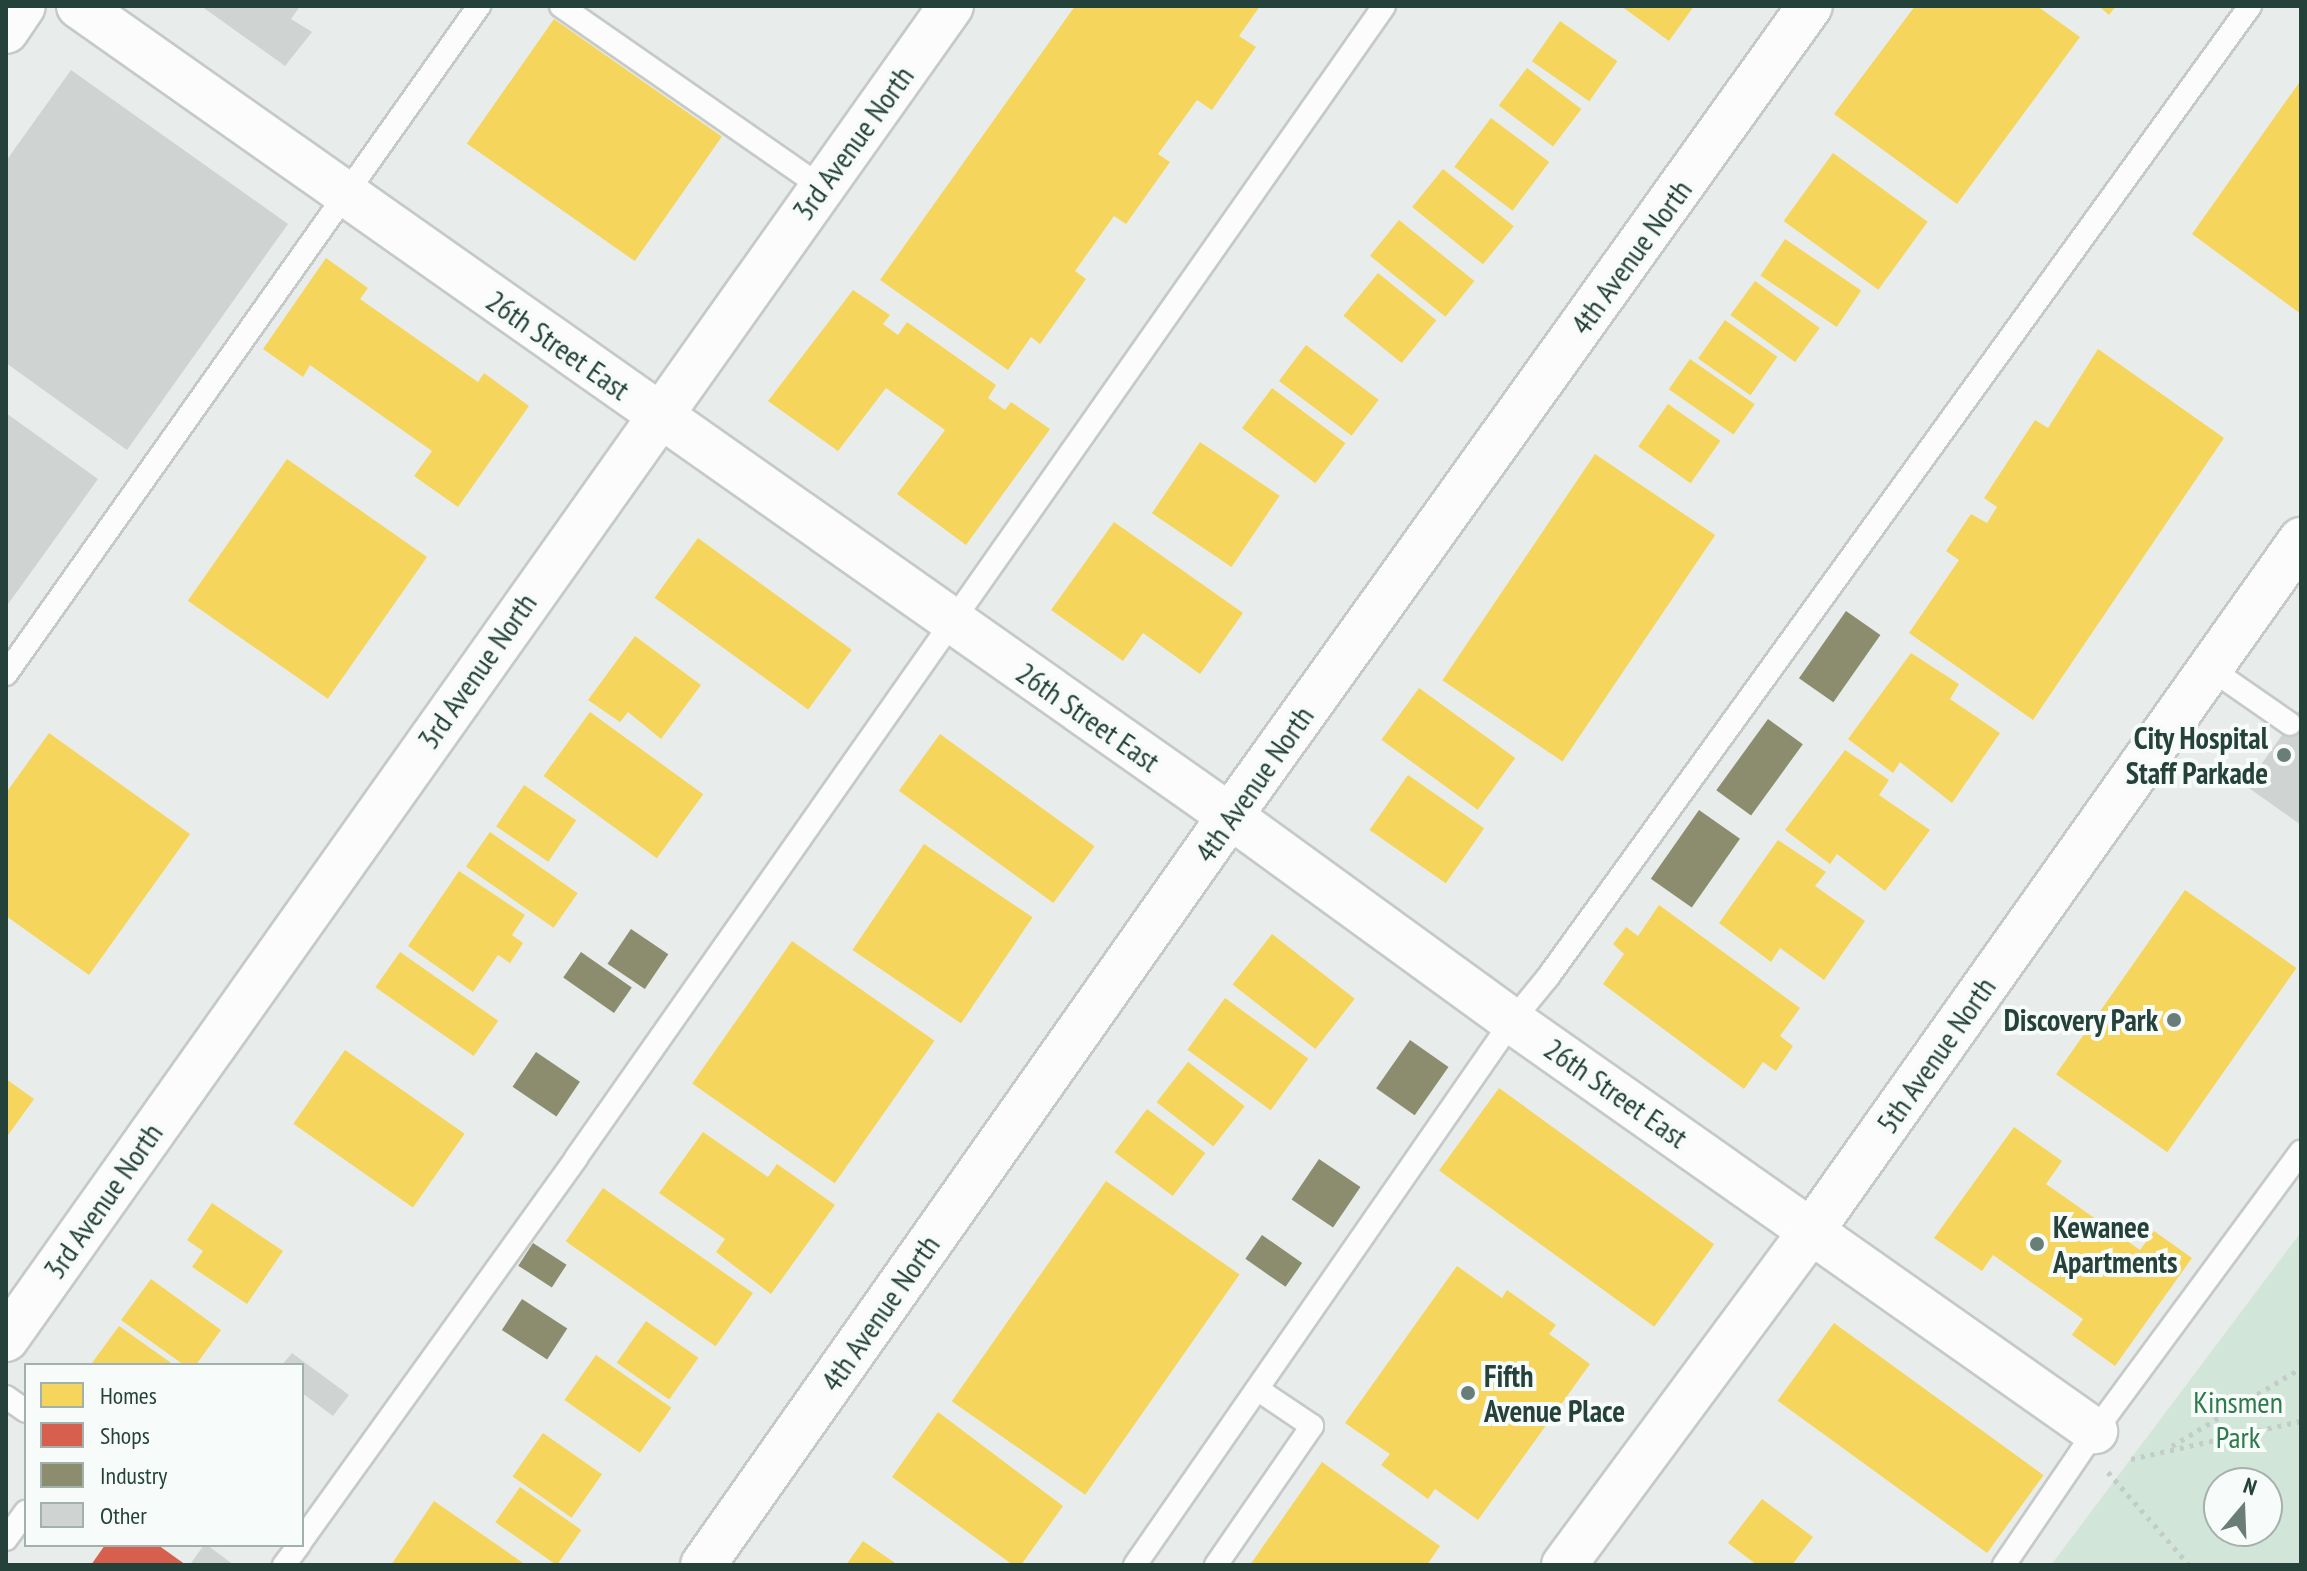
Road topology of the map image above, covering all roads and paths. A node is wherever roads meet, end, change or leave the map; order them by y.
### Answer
1 (23, 6) edge
2 (79, 6) edge
3 (479, 6) edge
4 (561, 6) edge
5 (951, 6) edge
6 (1384, 6) edge
7 (1810, 6) edge
8 (2250, 6) edge
9 (6, 31) edge
10 (821, 187) junction
11 (347, 197) junction
12 (658, 415) junction
13 (2301, 540) edge
14 (951, 620) junction
15 (2211, 669) junction
16 (6, 674) edge
17 (2290, 724) dead end
18 (1230, 816) junction
19 (1512, 1021) junction
20 (2301, 1152) edge
21 (1812, 1230) junction
22 (6, 1339) edge
23 (2301, 1368) edge
24 (1257, 1389) junction
25 (6, 1397) edge
26 (24, 1410) edge
27 (2301, 1421) edge
28 (2095, 1431) junction
29 (2169, 1448) junction
30 (24, 1514) edge
31 (304, 1537) edge
32 (6, 1539) edge
33 (297, 1547) edge
34 (284, 1565) edge
35 (703, 1565) edge
36 (1135, 1565) edge
37 (1216, 1565) edge
38 (1564, 1565) edge
39 (2004, 1565) edge
40 (2189, 1565) edge

1 - 9 street
2 - 11 street, 26th Street East
3 - 11 lane
4 - 10 lane
5 - 10 street, 3rd Avenue North
6 - 14 lane
7 - 18 street, 4th Avenue North
8 - 19 lane
10 - 12 street, 3rd Avenue North
11 - 12 street, 26th Street East
11 - 16 lane
12 - 14 street, 26th Street East
12 - 22 street, 3rd Avenue North
13 - 15 street, 5th Avenue North
14 - 18 street, 26th Street East
14 - 31 lane
15 - 17 lane
15 - 21 street, 5th Avenue North
18 - 19 street, 26th Street East
18 - 35 street, 4th Avenue North
19 - 21 street, 26th Street East
19 - 24 lane
20 - 28 lane
21 - 28 street, 26th Street East
21 - 38 street, 5th Avenue North
23 - 29 path
24 - 36 lane
24 - 37 lane
25 - 26 lane
27 - 29 path
28 - 39 lane
29 - 40 path
30 - 32 lane
33 - 34 lane

